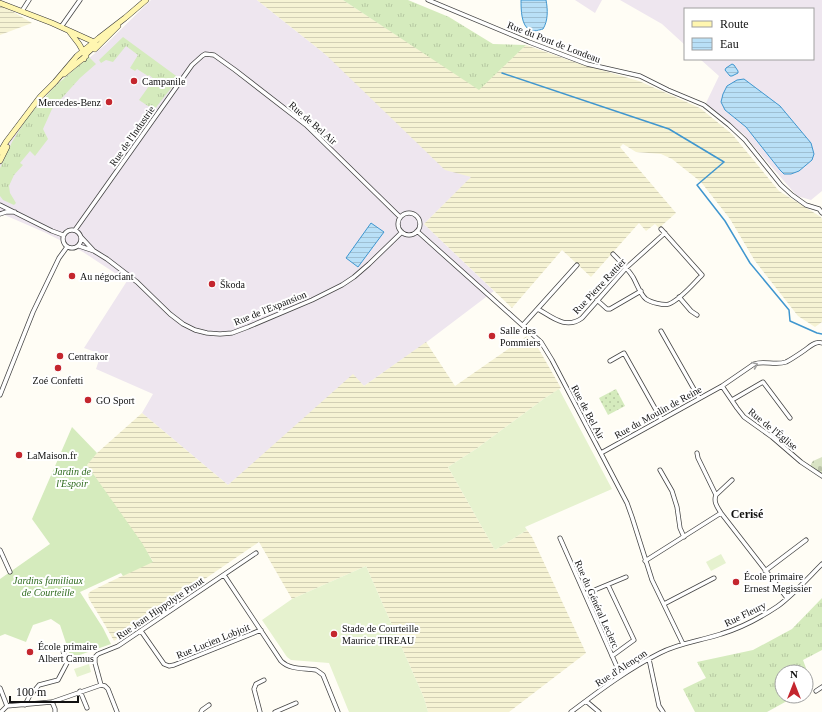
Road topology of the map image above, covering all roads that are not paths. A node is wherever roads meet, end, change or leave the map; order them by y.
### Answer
1 (29, 0) edge
2 (80, 0) edge
3 (146, 0) edge
4 (428, 0) edge
5 (0, 3) edge
6 (22, 11) junction
7 (125, 18) junction
8 (61, 27) junction
9 (68, 30) junction
10 (94, 42) junction
11 (83, 51) junction
12 (205, 54) joint
13 (84, 59) junction
14 (54, 82) junction
15 (12, 135) junction
16 (0, 152) edge
17 (0, 161) edge
18 (0, 204) edge
19 (15, 212) junction
20 (822, 213) edge
21 (0, 214) edge
22 (400, 217) junction
23 (661, 229) dead end
24 (75, 230) junction
25 (416, 231) junction
26 (402, 232) junction
27 (665, 233) junction
28 (63, 235) junction
29 (81, 237) junction
30 (79, 246) junction
31 (67, 247) junction
32 (94, 251) junction
33 (613, 254) dead end
34 (577, 265) dead end
35 (626, 268) junction
36 (641, 291) junction
37 (679, 297) junction
38 (597, 300) junction
39 (538, 309) junction
40 (697, 315) dead end
41 (523, 325) junction
42 (661, 332) dead end
43 (822, 343) edge
44 (610, 361) dead end
45 (722, 386) junction
46 (0, 395) edge
47 (699, 398) junction
48 (732, 400) junction
49 (790, 418) dead end
50 (661, 419) junction
51 (601, 453) junction
52 (697, 453) dead end
53 (660, 470) dead end
54 (822, 476) edge
55 (732, 480) dead end
56 (716, 495) junction
57 (721, 513) junction
58 (684, 537) junction
59 (560, 538) dead end
60 (806, 540) dead end
61 (0, 550) edge
62 (256, 553) dead end
63 (645, 561) junction
64 (822, 564) edge
65 (765, 571) junction
66 (10, 572) dead end
67 (224, 575) junction
68 (626, 577) dead end
69 (714, 578) dead end
70 (608, 585) junction
71 (585, 594) junction
72 (787, 598) junction
73 (664, 604) junction
74 (261, 630) junction
75 (141, 631) junction
76 (683, 644) junction
77 (63, 651) dead end
78 (612, 656) junction
79 (649, 659) junction
80 (620, 676) junction
81 (264, 680) dead end
82 (103, 686) junction
83 (822, 687) edge
84 (0, 688) edge
85 (816, 691) dead end
86 (80, 692) junction
87 (586, 701) junction
88 (52, 702) junction
89 (296, 702) dead end
90 (25, 705) junction
91 (209, 705) dead end
92 (7, 706) junction
93 (87, 708) dead end
94 (1, 712) edge
95 (55, 712) edge
96 (117, 712) edge
97 (201, 712) edge
98 (260, 712) edge
99 (275, 712) edge
100 (338, 712) edge
101 (571, 712) edge
102 (599, 712) edge
103 (663, 712) edge

1 - 6 street
2 - 8 street
3 - 7 main road
4 - 20 street, Rue du Pont de Londeau
5 - 6 main road
6 - 8 main road
7 - 10 main road
7 - 13 main road
8 - 9 main road
9 - 10 main road
9 - 11 main road
10 - 11 main road
10 - 13 main road
11 - 14 main road
12 - 22 street, Rue de Bel Air
12 - 24 street, Rue de l'Industrie
13 - 14 main road
14 - 15 main road
15 - 16 main road
15 - 17 main road
18 - 19 street
19 - 21 street
19 - 28 street
22 - 25 street
22 - 26 street
23 - 27 street
24 - 28 street
24 - 29 street
25 - 26 street
25 - 41 street, Rue de Bel Air
26 - 32 street, Rue de l'Expansion
27 - 35 street, Rue Pierre Rattier
27 - 37 street
28 - 31 street
29 - 30 street
29 - 32 street
30 - 31 street
30 - 32 street, Rue de l'Expansion
31 - 46 street
33 - 35 street
34 - 39 street
35 - 36 street
35 - 38 street, Rue Pierre Rattier
36 - 37 street
36 - 38 street
37 - 40 street
38 - 39 street, Rue Pierre Rattier
39 - 41 street
41 - 51 street, Rue de Bel Air
42 - 47 street
45 -> 43 street, Rue du Moulin de Reine
44 - 50 street
45 - 47 street, Rue du Moulin de Reine
45 - 48 street, Rue de l'Église
47 - 50 street, Rue du Moulin de Reine
48 - 49 street
48 - 54 street, Rue de l'Église
50 - 51 street, Rue du Moulin de Reine
51 - 63 street, Rue de Bel Air
52 - 56 street
53 - 58 street
55 - 56 street
56 - 57 street
57 - 58 street
57 - 65 street
58 - 63 street
59 - 71 street, Rue du Général Leclerc
60 - 65 street
61 - 66 street
62 - 67 street, Rue Jean Hippolyte Prout
63 - 73 street, Rue de Bel Air
64 - 72 street, Rue Fleury
65 - 72 street
67 - 74 street
67 - 75 street, Rue Jean Hippolyte Prout
68 - 70 street
69 - 73 street
70 - 71 street
70 - 78 street
71 - 78 street, Rue du Général Leclerc
72 - 76 street, Rue Fleury
73 - 76 street, Rue de Bel Air
74 - 75 street, Rue Lucien Lobjoit
74 - 100 street
75 - 82 street, Rue Jean Hippolyte Prout
76 - 79 street, Rue d'Alençon
77 - 90 street
78 - 80 street, Rue du Général Leclerc
79 - 80 street, Rue d'Alençon
79 - 103 street
80 - 87 street, Rue d'Alençon
81 - 98 street
82 - 86 street
82 - 96 street
83 - 85 street
84 - 92 street
86 - 88 street
86 - 93 street
87 - 101 street, Rue d'Alençon
87 - 102 street
88 - 90 street
88 - 95 street
89 - 99 street
90 - 92 street
91 - 97 street
92 - 94 street

